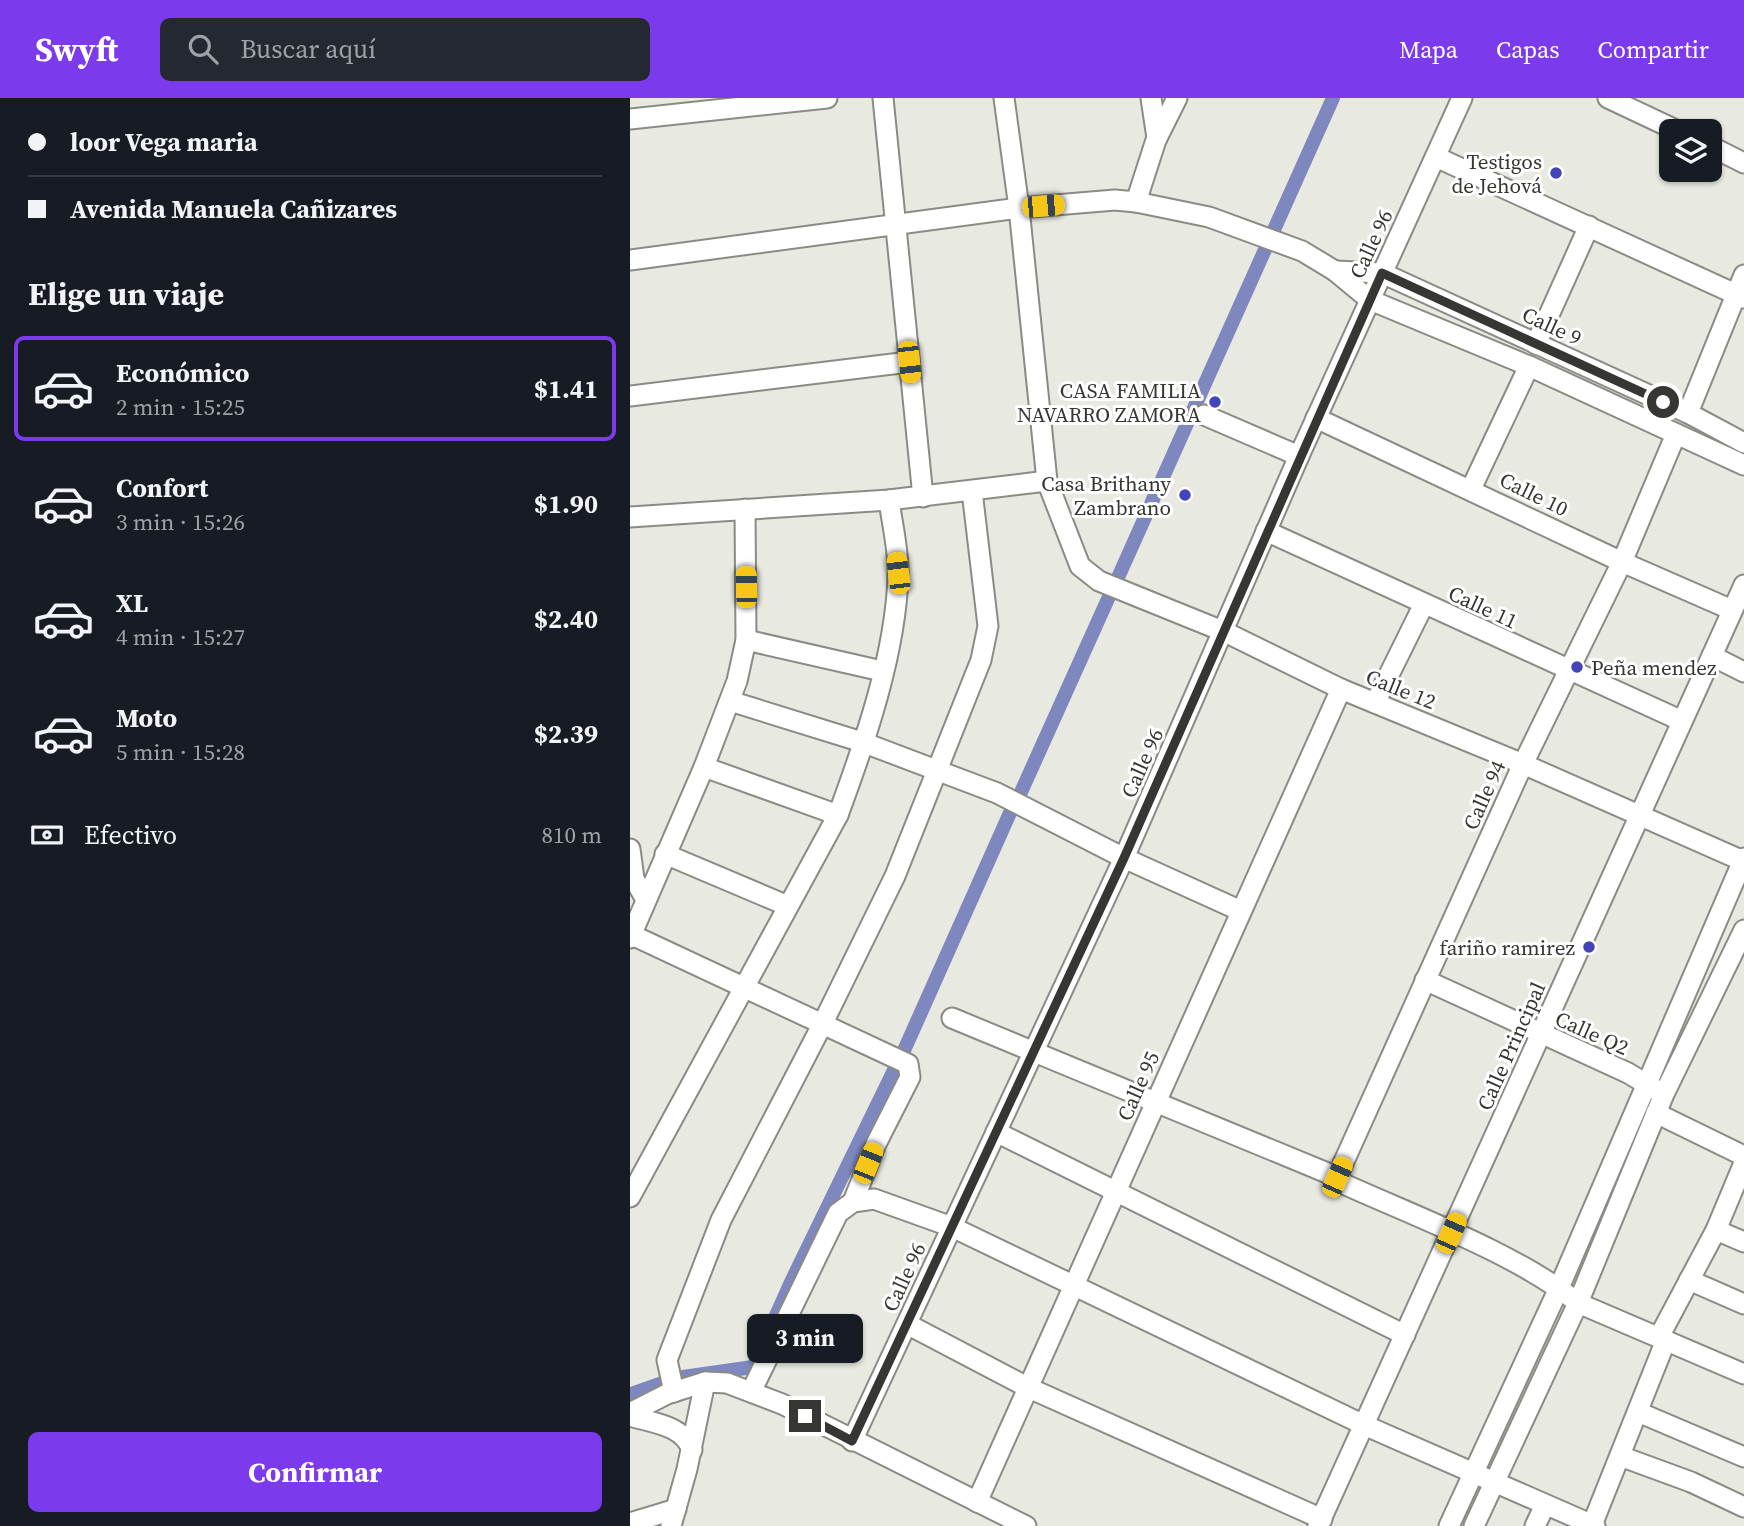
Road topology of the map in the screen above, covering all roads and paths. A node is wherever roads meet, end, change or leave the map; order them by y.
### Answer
1 (827, 98) edge
2 (883, 98) edge
3 (1004, 98) edge
4 (1151, 98) edge
5 (1177, 98) edge
6 (1608, 98) edge
7 (1455, 100) edge
8 (630, 119) edge
9 (1659, 122) edge
10 (1157, 138) junction
11 (1722, 152) edge
12 (1437, 157) junction
13 (1744, 163) edge
14 (1136, 202) junction
15 (1019, 208) junction
16 (1589, 226) junction
17 (895, 227) junction
18 (630, 260) edge
19 (1335, 271) junction
20 (1382, 273) junction
21 (1744, 275) edge
22 (1740, 296) edge
23 (1370, 300) junction
24 (1536, 344) junction
25 (909, 362) junction
26 (1529, 366) junction
27 (630, 396) edge
28 (1688, 413) junction
29 (1204, 415) dead end
30 (1317, 418) junction
31 (1676, 434) junction
32 (1744, 443) edge
33 (1299, 456) junction
34 (1744, 465) edge
35 (1047, 481) junction
36 (1471, 489) junction
37 (972, 491) junction
38 (923, 496) junction
39 (889, 500) junction
40 (745, 509) junction
41 (630, 517) edge
42 (1266, 531) junction
43 (1622, 562) junction
44 (1744, 585) edge
45 (1424, 604) junction
46 (1732, 610) junction
47 (1225, 632) junction
48 (747, 640) junction
49 (1712, 656) junction
50 (882, 671) junction
51 (1567, 671) junction
52 (1744, 672) edge
53 (1341, 689) junction
54 (730, 701) junction
55 (1375, 703) junction
56 (1682, 721) junction
57 (863, 742) junction
58 (1523, 764) junction
59 (705, 767) junction
60 (936, 772) junction
61 (838, 815) junction
62 (1640, 816) junction
63 (630, 849) edge
64 (665, 854) junction
65 (1124, 858) junction
66 (1744, 859) edge
67 (645, 898) junction
68 (788, 906) junction
69 (1241, 911) junction
70 (1744, 930) edge
71 (631, 937) edge
72 (1425, 980) junction
73 (744, 987) junction
74 (952, 1018) dead end
75 (822, 1025) junction
76 (1540, 1035) junction
77 (1034, 1050) junction
78 (1656, 1089) junction
79 (1154, 1103) junction
80 (1656, 1113) junction
81 (996, 1132) junction
82 (1744, 1157) edge
83 (1744, 1163) edge
84 (1337, 1177) junction
85 (1117, 1195) junction
86 (630, 1197) edge
87 (853, 1202) junction
88 (952, 1227) junction
89 (1716, 1230) junction
90 (1451, 1233) junction
91 (1744, 1242) edge
92 (1689, 1280) junction
93 (1074, 1284) junction
94 (1559, 1288) junction
95 (1578, 1303) junction
96 (1744, 1304) edge
97 (907, 1324) junction
98 (1405, 1335) junction
99 (1663, 1339) junction
100 (1744, 1374) edge
101 (705, 1382) junction
102 (1029, 1388) junction
103 (674, 1392) junction
104 (751, 1392) junction
105 (1638, 1412) junction
106 (630, 1414) edge
107 (1364, 1425) junction
108 (852, 1441) junction
109 (692, 1450) junction
110 (1620, 1456) junction
111 (1744, 1457) edge
112 (1473, 1474) junction
113 (1495, 1483) junction
114 (977, 1502) junction
115 (1545, 1505) junction
116 (1744, 1507) edge
117 (673, 1517) edge
118 (1320, 1522) edge
119 (630, 1523) edge
120 (1594, 1525) edge
121 (1026, 1526) edge
122 (1449, 1526) edge
123 (1474, 1526) edge
124 (1535, 1526) edge

1 - 8 street
2 - 17 street
3 - 15 street, Calle 12
4 - 10 street
5 - 10 street
6 - 9 street
7 - 12 street, Calle 96
10 - 14 street
11 - 13 street
12 - 16 street
12 - 20 street, Calle 96
14 - 15 street, Calle 9
14 - 19 street, Calle 9
15 - 17 street, Calle 9
15 - 35 street, Calle 12
16 - 22 street
16 - 24 street
17 - 18 street, Calle 9
17 - 25 street
19 - 20 street, Calle 9
19 - 23 street, Calle 9
20 - 23 street, Calle 96
20 - 24 street, Calle 9
21 - 22 street
22 - 28 street
23 - 26 street, Calle 9
23 - 30 street, Calle 96
24 - 28 street, Calle 9
25 - 27 street
25 - 38 street
26 - 31 street, Calle 9
26 - 36 street
28 - 32 street, Calle 9
29 - 33 street
30 - 33 street, Calle 96
30 - 36 street, Calle 10
31 - 34 street, Calle 9
31 - 43 street, Calle 94
33 - 42 street, Calle 96
35 - 37 street
35 - 47 street, Calle 12
36 - 43 street, Calle 10
37 - 38 street
37 - 60 street
38 - 39 street
39 - 40 street
39 - 50 street
40 - 41 street
40 - 48 street
42 - 45 street, Calle 11
42 - 47 street, Calle 96
43 - 46 street, Calle 10
43 - 51 street, Calle 94
44 - 46 street, Calle Principal
45 - 51 street, Calle 11
45 - 55 street
46 - 49 street, Calle Principal
47 - 53 street, Calle 12
47 - 65 street, Calle 96
48 - 50 street
48 - 54 street
49 - 52 street
49 - 56 street, Calle Principal
50 - 57 street
51 - 56 street, Calle 11
51 - 58 street, Calle 94
53 - 55 street, Calle 12
53 - 69 street, Calle 95
54 - 57 street
54 - 59 street
55 - 58 street, Calle 12
56 - 62 street, Calle Principal
57 - 60 street
57 - 61 street
58 - 62 street, Calle 12
58 - 72 street, Calle 94
59 - 61 street
59 - 64 street
60 - 65 street
60 - 75 street
61 - 68 street
62 - 66 street, Calle 12
62 - 76 street, Calle Principal
63 - 67 street
64 - 67 street
64 - 68 street
65 - 69 street
65 - 77 street, Calle 96
66 - 78 street
67 - 71 street
68 - 73 street
69 - 79 street, Calle 95
70 - 78 street
71 - 73 street
72 - 76 street, Calle Q2
72 - 84 street, Calle 94
73 - 75 street
73 - 86 street
74 - 77 street
75 - 87 street
75 - 103 street
76 - 78 street, Calle Q2
76 - 90 street, Calle Principal
77 - 79 street
77 - 81 street, Calle 96
78 - 80 street
78 - 94 street
79 - 84 street
79 - 85 street, Calle 95
80 - 82 street
80 - 95 street
81 - 85 street
81 - 88 street, Calle 96
83 - 89 street
84 - 90 street
85 - 93 street, Calle 95
85 - 98 street
87 - 88 street
87 - 104 street
88 - 93 street
88 - 97 street, Calle 96
89 - 91 street
89 - 92 street
90 - 94 street
90 - 98 street, Calle Principal
92 - 96 street
92 - 99 street
93 - 102 street, Calle 95
93 - 107 street
94 - 95 street
94 - 112 street
95 - 99 street
95 - 113 street
97 - 102 street
97 - 108 street, Calle 96
98 - 107 street, Calle Principal
99 - 100 street
99 - 105 street
101 - 103 street
101 - 104 street
101 - 109 street
102 - 114 street, Calle 95
102 - 118 street
103 - 106 street
104 - 108 street
105 - 110 street
105 - 111 street
106 - 109 street
107 - 112 street
107 - 118 street, Calle Principal
108 - 114 street
109 - 117 street
110 - 116 street
110 - 120 street
112 - 113 street
112 - 122 street
113 - 115 street
113 - 123 street
114 - 121 street
115 - 120 street
115 - 124 street
117 - 119 street

